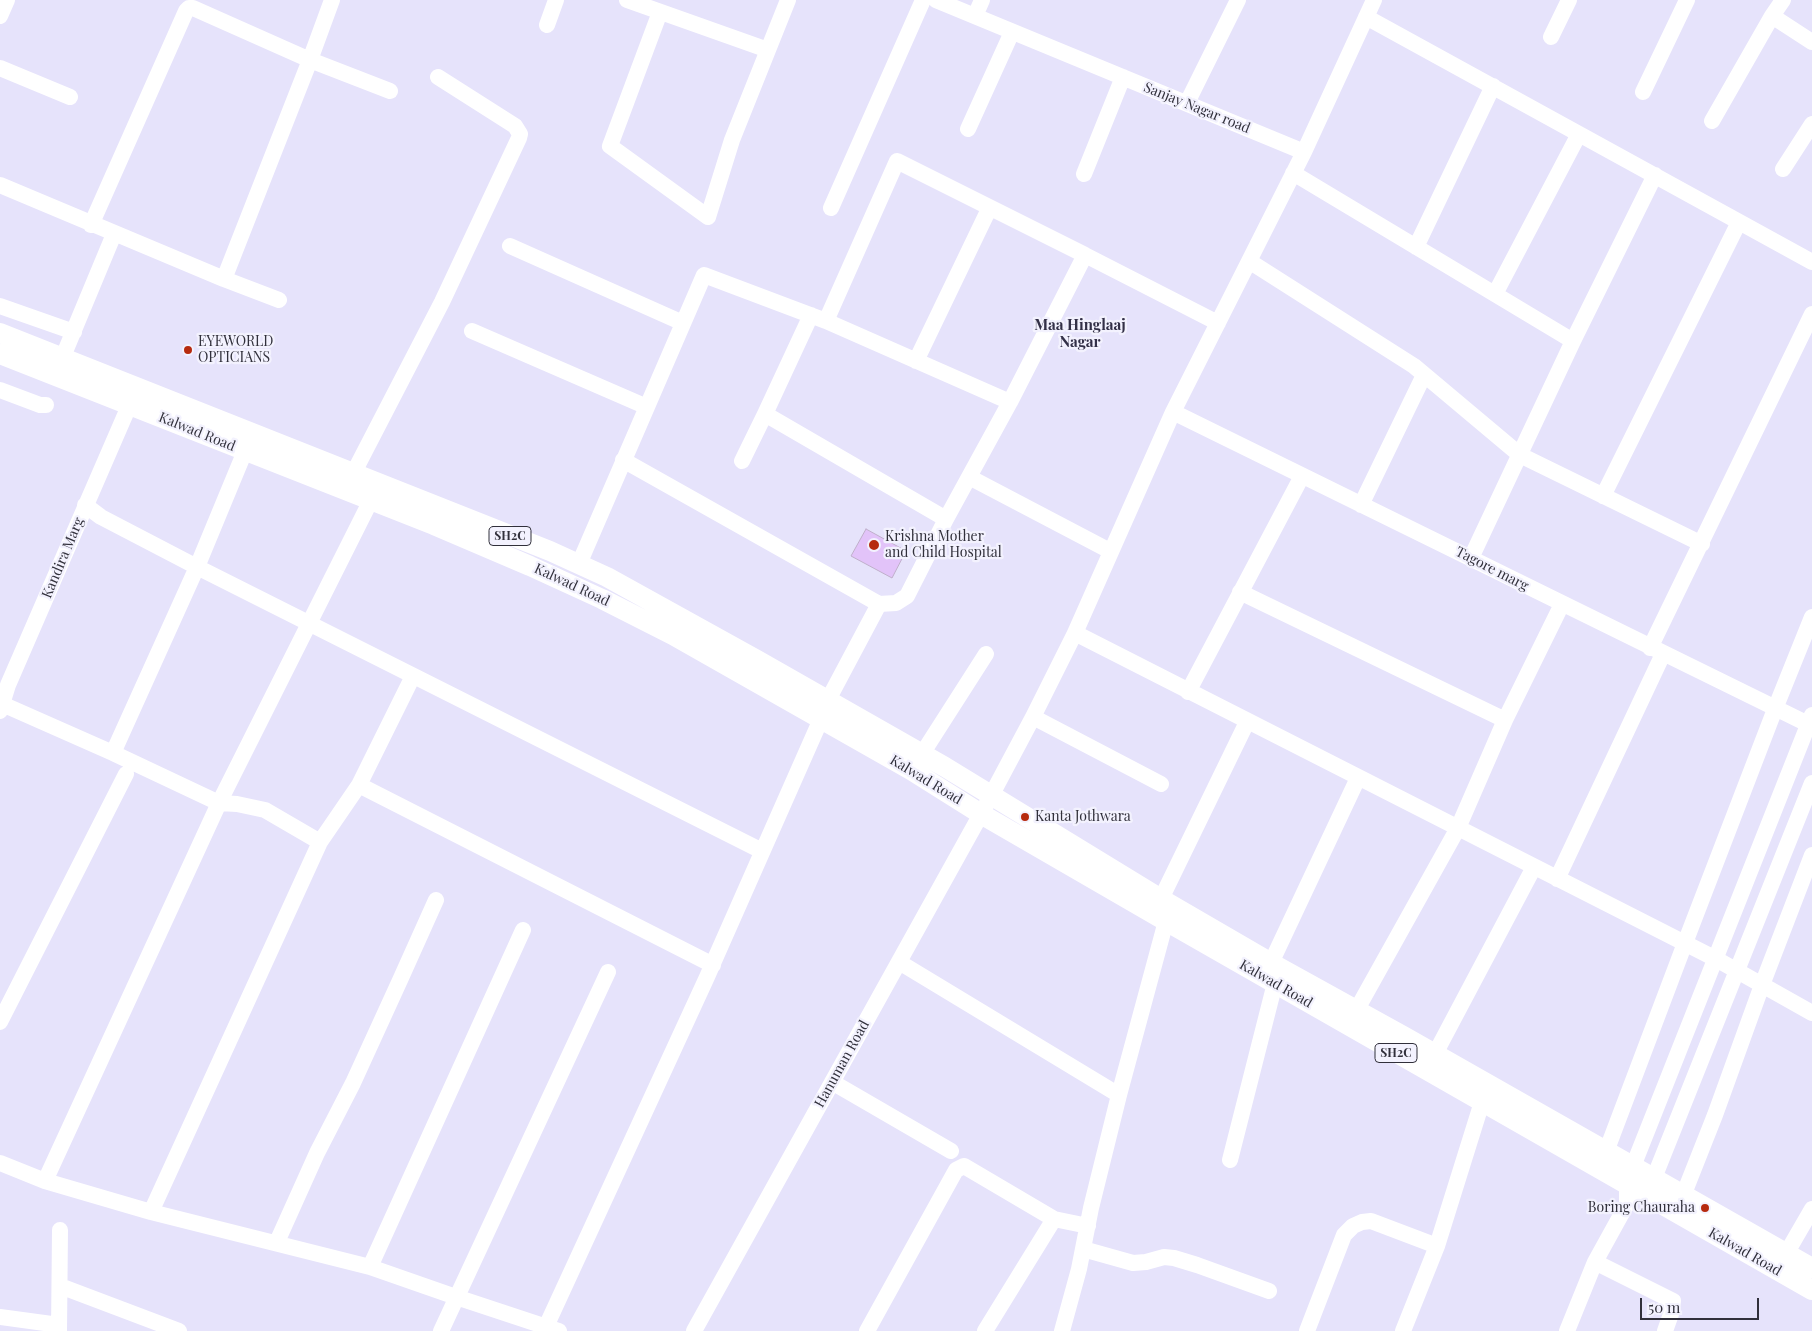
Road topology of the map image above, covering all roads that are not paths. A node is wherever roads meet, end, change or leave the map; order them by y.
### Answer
1 (7, 0) edge
2 (332, 0) edge
3 (556, 0) edge
4 (628, 0) edge
5 (788, 0) edge
6 (923, 0) edge
7 (936, 0) edge
8 (982, 0) edge
9 (1238, 0) edge
10 (1374, 0) edge
11 (1568, 0) edge
12 (1687, 0) edge
13 (1783, 0) edge
14 (660, 12) junction
15 (0, 16) edge
16 (975, 16) junction
17 (1772, 16) junction
18 (1366, 17) junction
19 (547, 25) dead end
20 (1012, 32) junction
21 (1551, 37) dead end
22 (1812, 42) edge
23 (768, 50) junction
24 (310, 60) junction
25 (0, 68) edge
26 (438, 77) dead end
27 (1123, 77) junction
28 (1493, 86) junction
29 (390, 91) dead end
30 (1643, 92) dead end
31 (70, 97) dead end
32 (1187, 104) junction
33 (1712, 121) dead end
34 (1812, 124) edge
35 (968, 129) dead end
36 (1579, 134) junction
37 (1304, 152) junction
38 (1783, 169) dead end
39 (1294, 173) junction
40 (1084, 174) dead end
41 (1655, 175) junction
42 (0, 185) edge
43 (831, 208) dead end
44 (989, 209) junction
45 (1739, 222) junction
46 (91, 225) junction
47 (114, 234) junction
48 (510, 246) dead end
49 (1416, 246) junction
50 (1085, 255) junction
51 (1249, 261) junction
52 (1812, 262) edge
53 (224, 279) junction
54 (1495, 294) junction
55 (279, 300) dead end
56 (0, 306) edge
57 (1812, 314) edge
58 (818, 318) junction
59 (683, 323) junction
60 (1218, 323) junction
61 (472, 331) dead end
62 (74, 332) junction
63 (0, 334) edge
64 (1572, 341) junction
65 (0, 354) edge
66 (62, 359) junction
67 (916, 361) junction
68 (1424, 375) junction
69 (0, 390) edge
70 (125, 398) junction
71 (1010, 402) junction
72 (46, 405) dead end
73 (647, 407) junction
74 (1172, 412) junction
75 (766, 414) junction
76 (244, 451) junction
77 (1520, 456) junction
78 (624, 460) junction
79 (742, 461) dead end
80 (353, 474) junction
81 (1302, 476) junction
82 (969, 477) junction
83 (1603, 496) junction
84 (371, 500) junction
85 (86, 505) junction
86 (1361, 506) junction
87 (946, 519) junction
88 (1702, 544) junction
89 (1110, 551) junction
90 (1471, 558) junction
91 (579, 564) junction
92 (198, 567) junction
93 (607, 577) junction
94 (1240, 592) junction
95 (595, 596) junction
96 (880, 604) junction
97 (1562, 604) junction
98 (1812, 617) edge
99 (309, 622) junction
100 (1075, 633) junction
101 (1657, 651) junction
102 (986, 654) dead end
103 (413, 676) junction
104 (1188, 692) junction
105 (828, 700) junction
106 (1, 708) edge
107 (1775, 709) junction
108 (1033, 717) junction
109 (821, 719) junction
110 (1505, 720) junction
111 (1247, 722) junction
112 (1811, 722) edge
113 (113, 753) junction
114 (922, 754) junction
115 (126, 774) dead end
116 (1358, 778) junction
117 (1812, 783) edge
118 (1161, 784) dead end
119 (358, 785) junction
120 (991, 796) junction
121 (219, 803) junction
122 (981, 814) junction
123 (1458, 828) junction
124 (320, 842) junction
125 (762, 851) junction
126 (1812, 855) edge
127 (1534, 867) junction
128 (1557, 878) junction
129 (1161, 899) junction
130 (436, 900) dead end
131 (1166, 921) junction
132 (523, 930) dead end
133 (1685, 943) junction
134 (1716, 959) junction
135 (899, 962) junction
136 (1271, 963) junction
137 (713, 964) junction
138 (1738, 971) junction
139 (608, 972) dead end
140 (1275, 983) junction
141 (1762, 985) junction
142 (1356, 1011) junction
143 (1812, 1013) edge
144 (0, 1022) edge
145 (1435, 1054) junction
146 (832, 1082) junction
147 (1119, 1095) junction
148 (1482, 1102) junction
149 (951, 1151) dead end
150 (1606, 1152) junction
151 (1230, 1160) dead end
152 (0, 1163) edge
153 (1630, 1176) junction
154 (45, 1181) junction
155 (1650, 1188) junction
156 (1683, 1196) junction
157 (1627, 1204) junction
158 (1812, 1209) edge
159 (151, 1212) junction
160 (1054, 1219) junction
161 (1088, 1226) junction
162 (60, 1230) dead end
163 (277, 1242) junction
164 (1437, 1246) junction
165 (1083, 1248) junction
166 (1786, 1254) junction
167 (1595, 1262) junction
168 (370, 1266) junction
169 (1812, 1268) edge
170 (60, 1286) junction
171 (1812, 1290) edge
172 (1269, 1291) dead end
173 (456, 1297) junction
174 (0, 1317) edge
175 (59, 1328) edge
176 (550, 1329) edge
177 (178, 1331) edge
178 (442, 1331) edge
179 (694, 1331) edge
180 (867, 1331) edge
181 (985, 1331) edge
182 (1062, 1331) edge
183 (1307, 1331) edge
184 (1403, 1331) edge
185 (1567, 1331) edge
186 (1665, 1331) edge

1 - 15 street
2 - 24 street
3 - 19 street
4 - 14 street
5 - 23 street
6 - 43 street
7 - 16 street, Sanjay Nagar road
8 - 16 street
9 - 32 street
10 - 18 street
11 - 21 street
12 - 30 street
13 - 17 street
14 - 23 street
14 - 23 street
16 - 20 street, Sanjay Nagar road
17 - 22 street
17 - 33 street
18 - 28 street
18 - 37 street
20 - 27 street, Sanjay Nagar road
20 - 35 street
24 - 29 street
24 - 46 street
24 - 53 street
25 - 31 street
26 - 80 street
27 - 32 street, Sanjay Nagar road
27 - 40 street
28 - 36 street
28 - 49 street
32 - 37 street, Sanjay Nagar road
34 - 38 street
36 - 41 street
36 - 54 street
37 - 39 street, Hanuman Road
39 - 49 street
39 - 51 street, Hanuman Road
41 - 45 street
41 - 64 street
42 - 46 street
44 - 50 street
44 - 58 street
44 - 67 street
45 - 52 street
45 - 83 street
46 - 47 street
47 - 53 street
47 - 62 street
48 - 59 street
49 - 54 street
50 - 60 street
50 - 71 street
51 - 60 street, Hanuman Road
51 - 68 street
53 - 55 street
54 - 64 street
56 - 62 street
57 - 88 street
58 - 59 street
58 - 67 street
58 - 75 street
59 - 73 street
60 - 74 street, Hanuman Road
61 - 73 street
62 - 66 street
63 - 66 main road, Kalwad Road / SH2C
64 - 77 street
65 - 70 main road, Kalwad Road / SH2C
66 - 70 main road, Kalwad Road / SH2C
67 - 71 street
68 - 77 street
68 - 86 street
69 - 72 street
70 - 76 main road, Kalwad Road / SH2C
70 - 80 main road, Kalwad Road / SH2C
70 - 85 street, Kandira Marg
71 - 82 street
73 - 78 street
74 - 81 street, Tagore marg
74 - 89 street, Hanuman Road
75 - 79 street
75 - 87 street
76 - 84 main road, Kalwad Road / SH2C
76 - 92 street
77 - 83 street
77 - 90 street
78 - 91 street
78 - 96 street
80 - 91 main road, Kalwad Road / SH2C
81 - 86 street, Tagore marg
81 - 94 street
82 - 87 street
82 - 89 street
83 - 88 street
84 - 95 main road, Kalwad Road / SH2C
84 - 99 street
85 - 92 street
85 - 106 street, Kandira Marg
86 - 90 street, Tagore marg
87 - 96 street
88 - 101 street
89 - 100 street, Hanuman Road
90 - 97 street, Tagore marg
91 - 93 main road, Kalwad Road / SH2C
92 - 99 street
92 - 113 street
93 - 95 main road
93 - 105 main road, Kalwad Road / SH2C
94 - 104 street
94 - 110 street
95 - 109 main road, Kalwad Road / SH2C
96 - 105 street
97 - 101 street, Tagore marg
97 - 110 street
98 - 107 street
99 - 103 street
99 - 121 street
100 - 104 street
100 - 108 street, Hanuman Road
101 - 107 street, Tagore marg
101 - 128 street
102 - 114 street
103 - 119 street
103 - 125 street
104 - 111 street
105 - 114 main road, Kalwad Road / SH2C
106 - 113 street
107 - 112 street, Tagore marg
107 - 133 street
108 - 118 street
108 - 120 street, Hanuman Road
109 - 122 main road, Kalwad Road / SH2C
109 - 125 street
110 - 123 street
111 - 116 street
111 - 129 street
112 - 134 street
113 - 121 street
114 - 120 main road, Kalwad Road / SH2C
115 - 144 street
116 - 123 street
116 - 136 street
117 - 138 street
119 - 124 street
119 - 137 street
120 - 122 street, Hanuman Road
120 - 129 main road, Kalwad Road / SH2C
121 - 124 street
121 - 154 street
122 - 131 main road, Kalwad Road / SH2C
122 - 135 street, Hanuman Road
123 - 127 street
123 - 142 street
124 - 159 street
125 - 137 street
126 - 141 street
127 - 128 street
127 - 145 street
128 - 133 street
129 - 136 main road, Kalwad Road / SH2C
130 - 163 street
131 - 140 main road, Kalwad Road / SH2C
131 - 147 street
132 - 168 street
133 - 134 street
133 - 150 street
134 - 138 street
134 - 153 street
135 - 146 street, Hanuman Road
135 - 147 street
136 - 142 main road, Kalwad Road / SH2C
137 - 176 street
138 - 141 street
138 - 155 street
139 - 173 street
140 - 148 main road, Kalwad Road / SH2C
140 - 151 street
141 - 143 street
141 - 156 street
142 - 145 main road, Kalwad Road / SH2C
145 - 150 main road, Kalwad Road / SH2C
146 - 149 street
146 - 179 street, Hanuman Road
147 - 161 street
148 - 153 main road, Kalwad Road / SH2C
148 - 164 street
150 - 153 main road, Kalwad Road / SH2C
152 - 154 street
153 - 155 main road, Kalwad Road / SH2C
153 - 157 street
154 - 159 street
155 - 156 main road, Kalwad Road / SH2C
155 - 157 street
155 - 171 main road, Kalwad Road / SH2C
156 - 166 main road, Kalwad Road / SH2C
157 - 167 street
158 - 166 street
159 - 163 street
160 - 161 street
160 - 180 street
160 - 181 street
161 - 165 street
162 - 170 street
163 - 168 street
164 - 183 street
164 - 184 street
165 - 172 street
165 - 182 street
166 - 169 main road, Kalwad Road / SH2C
167 - 185 street
167 - 186 street
168 - 173 street
170 - 175 street
170 - 177 street
173 - 176 street
173 - 178 street
174 - 175 street

